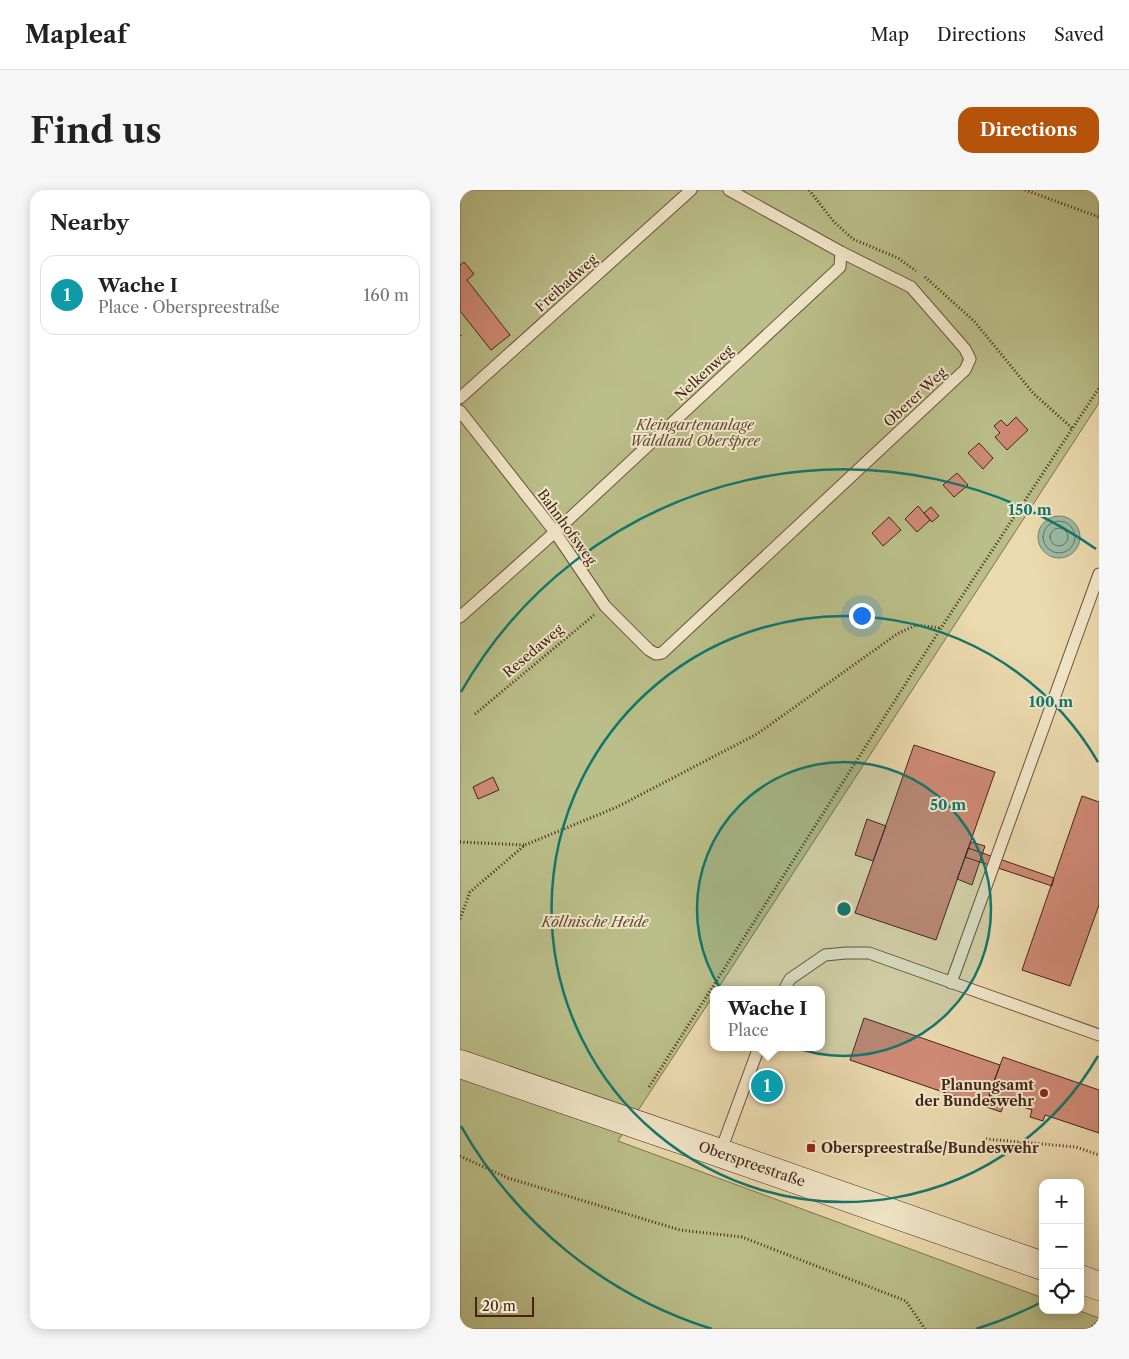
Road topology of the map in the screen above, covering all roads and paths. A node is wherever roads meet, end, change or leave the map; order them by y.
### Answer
1 (691, 190) edge
2 (729, 190) edge
3 (1025, 190) edge
4 (1099, 217) edge
5 (841, 252) junction
6 (1099, 388) edge
7 (460, 398) edge
8 (460, 412) edge
9 (555, 532) junction
10 (1099, 574) edge
11 (605, 606) junction
12 (460, 617) edge
13 (941, 628) junction
14 (656, 654) joint
15 (475, 714) dead end
16 (460, 842) edge
17 (525, 846) junction
18 (460, 919) edge
19 (951, 982) junction
20 (713, 986) edge
21 (786, 986) edge
22 (710, 991) edge
23 (1099, 1035) edge
24 (758, 1051) edge
25 (460, 1064) edge
26 (649, 1087) dead end
27 (986, 1139) dead end
28 (814, 1141) dead end
29 (811, 1148) dead end
30 (720, 1152) junction
31 (1099, 1154) edge
32 (460, 1156) edge
33 (1039, 1265) edge
34 (1084, 1280) edge
35 (1099, 1286) edge
36 (1099, 1320) edge
37 (926, 1329) edge
38 (1090, 1329) edge

1 - 7 lane, Freibadweg
2 - 5 lane, Oberer Weg
3 - 4 path
5 - 9 lane, Nelkenweg
5 - 14 lane, Oberer Weg
6 - 13 path
8 - 9 lane, Bahnhofsweg
9 - 11 lane, Bahnhofsweg
9 - 12 lane, Nelkenweg
10 - 19 lane
11 - 14 lane, Bahnhofsweg
11 - 15 path, Resedaweg
13 - 17 path
13 - 20 path
16 - 17 path
17 - 18 path
19 - 21 lane
19 - 23 lane
22 - 26 path
24 - 30 lane
25 - 30 main road, Oberspreestraße
27 - 31 path
28 - 29 path
30 - 33 main road, Oberspreestraße
32 - 37 path
34 - 35 main road
36 - 38 path

